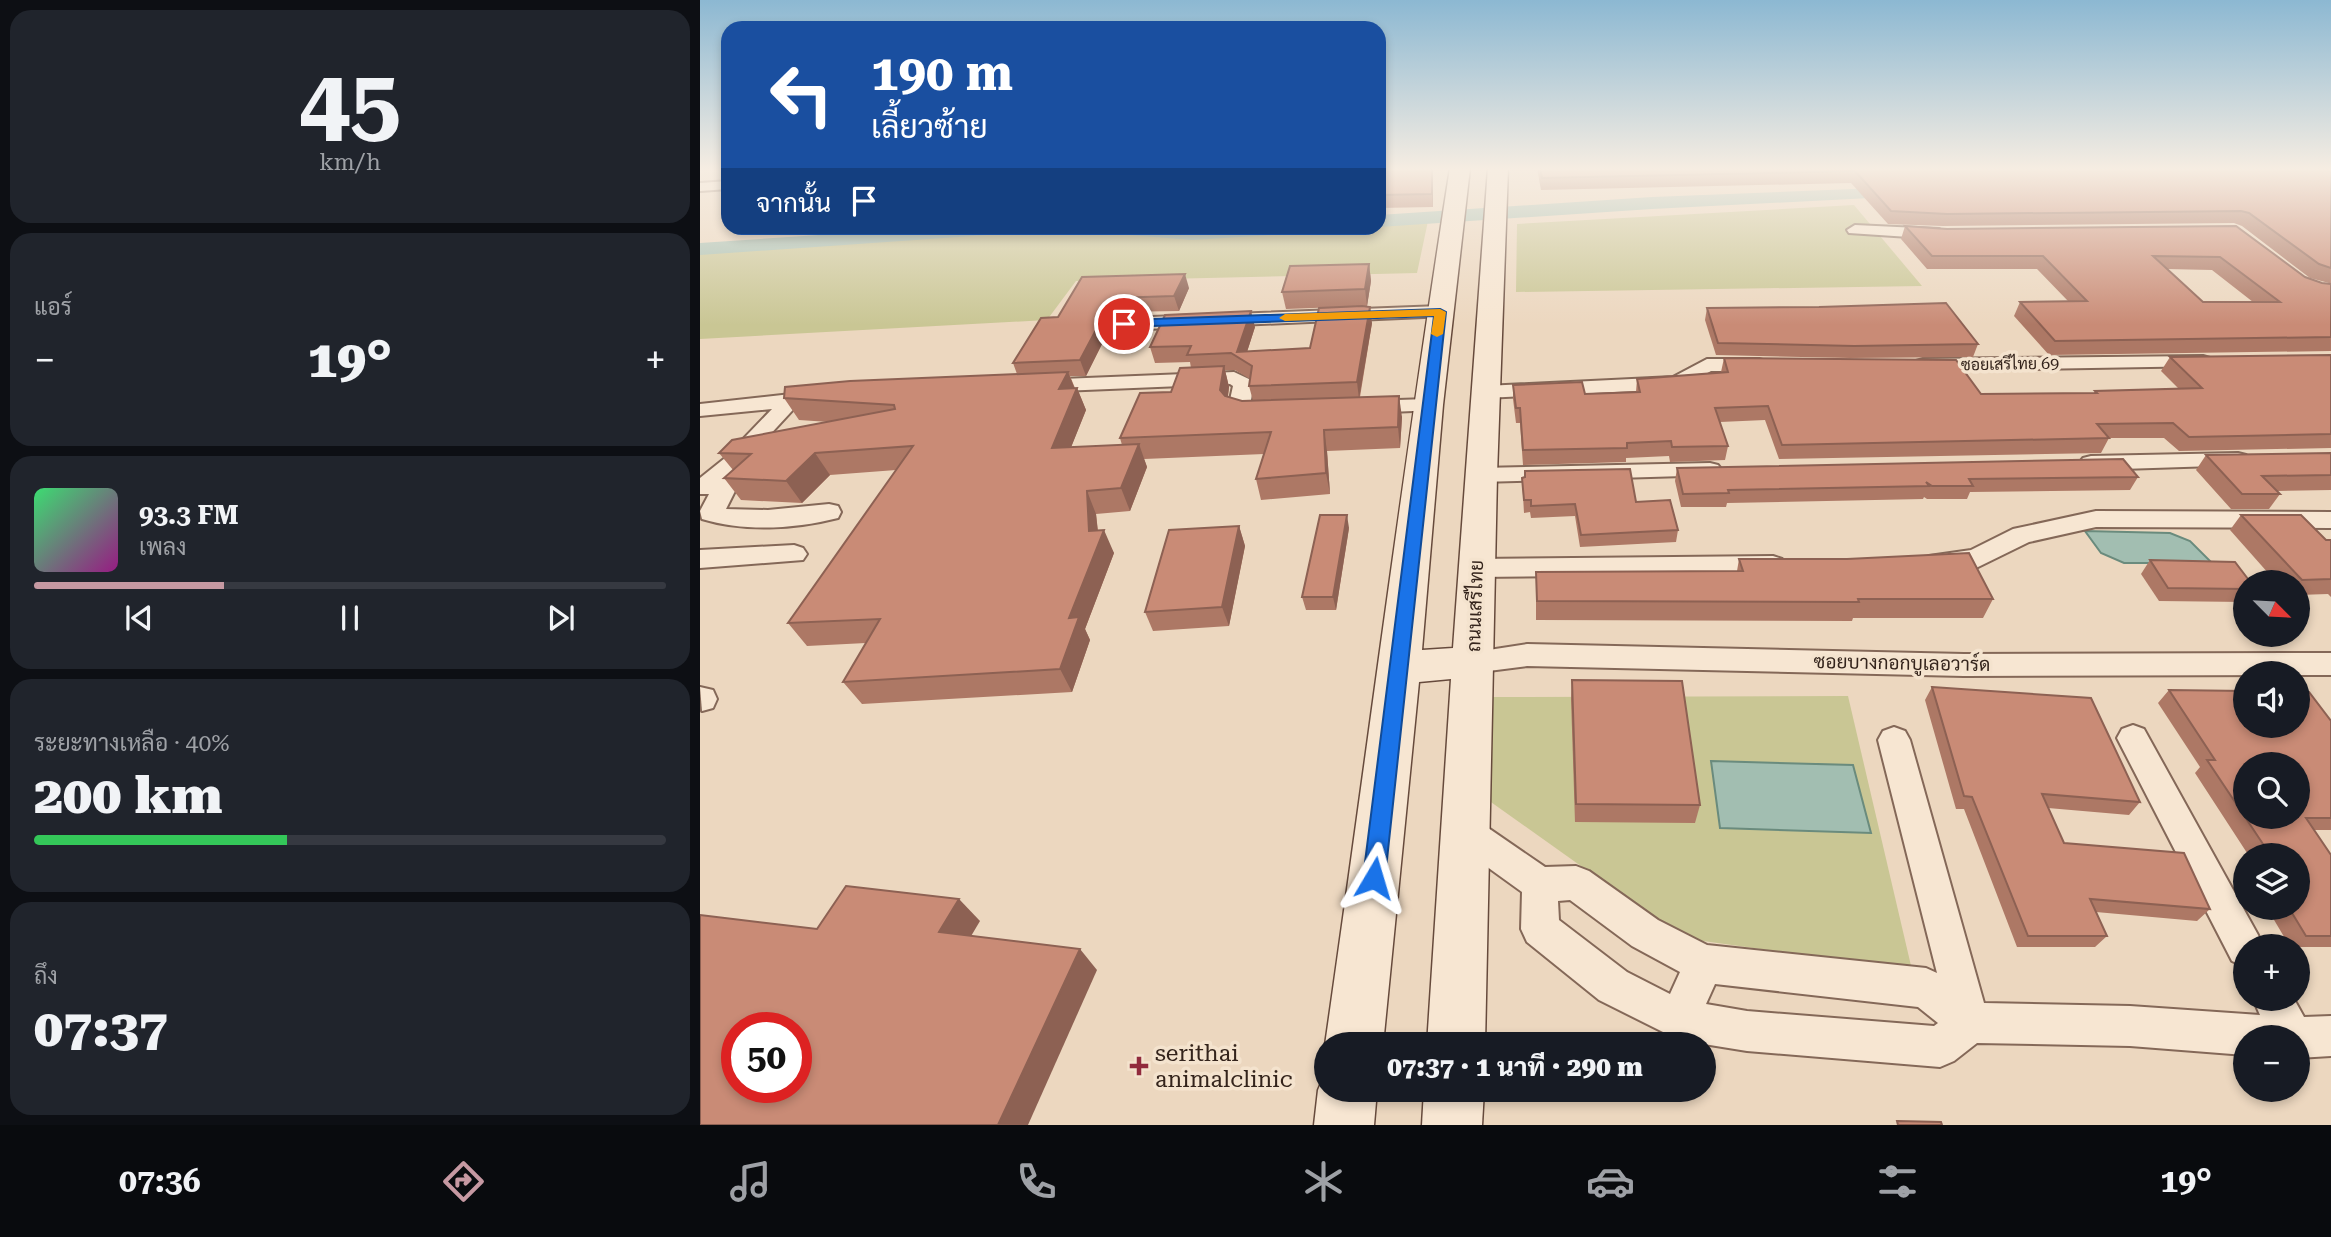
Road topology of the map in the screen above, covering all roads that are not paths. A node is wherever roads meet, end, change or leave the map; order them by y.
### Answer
1 (1453, 220) edge
2 (1495, 220) edge
3 (1855, 230) dead end
4 (1956, 233) edge
5 (1493, 260) joint
6 (1440, 312) junction
7 (1124, 324) dead end
8 (2221, 361) edge
9 (1782, 366) edge
10 (1905, 366) edge
11 (1019, 387) edge
12 (1485, 392) junction
13 (815, 398) edge
14 (791, 400) junction
15 (1428, 405) junction
16 (1345, 408) edge
17 (700, 410) edge
18 (1289, 411) edge
19 (2256, 460) edge
20 (2062, 464) edge
21 (1729, 470) edge
22 (1480, 475) junction
23 (704, 486) edge
24 (828, 512) dead end
25 (2331, 520) edge
26 (794, 554) dead end
27 (700, 559) edge
28 (1908, 563) edge
29 (1796, 564) edge
30 (1476, 568) junction
31 (1473, 663) junction
32 (2331, 664) edge
33 (1400, 667) junction
34 (2133, 738) dead end
35 (1894, 740) dead end
36 (1466, 831) junction
37 (1540, 884) junction
38 (2238, 934) edge
39 (1704, 964) junction
40 (1679, 1020) junction
41 (1969, 1023) junction
42 (1356, 1032) edge
43 (1457, 1032) edge
44 (2233, 1034) edge
45 (2331, 1036) edge
46 (2310, 1037) edge
47 (1347, 1102) edge
48 (1453, 1102) edge
49 (1344, 1125) edge
50 (1452, 1125) edge

1 - 6 main road
2 - 5 main road, ถนนเสรีไทย
3 - 4 street
5 - 12 main road, ถนนเสรีไทย
6 - 7 street
6 - 15 main road
8 - 10 street, ซอยเสรีไทย 69
9 - 12 street
11 - 18 street
12 - 22 main road, ถนนเสรีไทย
13 - 14 street
14 - 17 street
14 - 23 street
15 - 16 street
15 - 33 main road
19 - 20 street
21 - 22 street
22 - 30 main road, ถนนเสรีไทย
23 - 24 street
25 - 28 street
26 - 27 street
29 - 30 street
30 - 31 main road, ถนนเสรีไทย
31 - 32 street, ซอยบางกอกบูเลอวาร์ด
31 - 33 main road
31 - 36 main road, ถนนเสรีไทย
33 - 42 main road
34 - 38 street
35 - 41 street
36 - 37 street
36 - 43 main road, ถนนเสรีไทย
37 - 39 street
37 - 40 street
39 - 40 street
39 - 41 street
40 - 41 street
41 - 44 street
45 - 46 street
47 - 49 main road
48 - 50 main road

